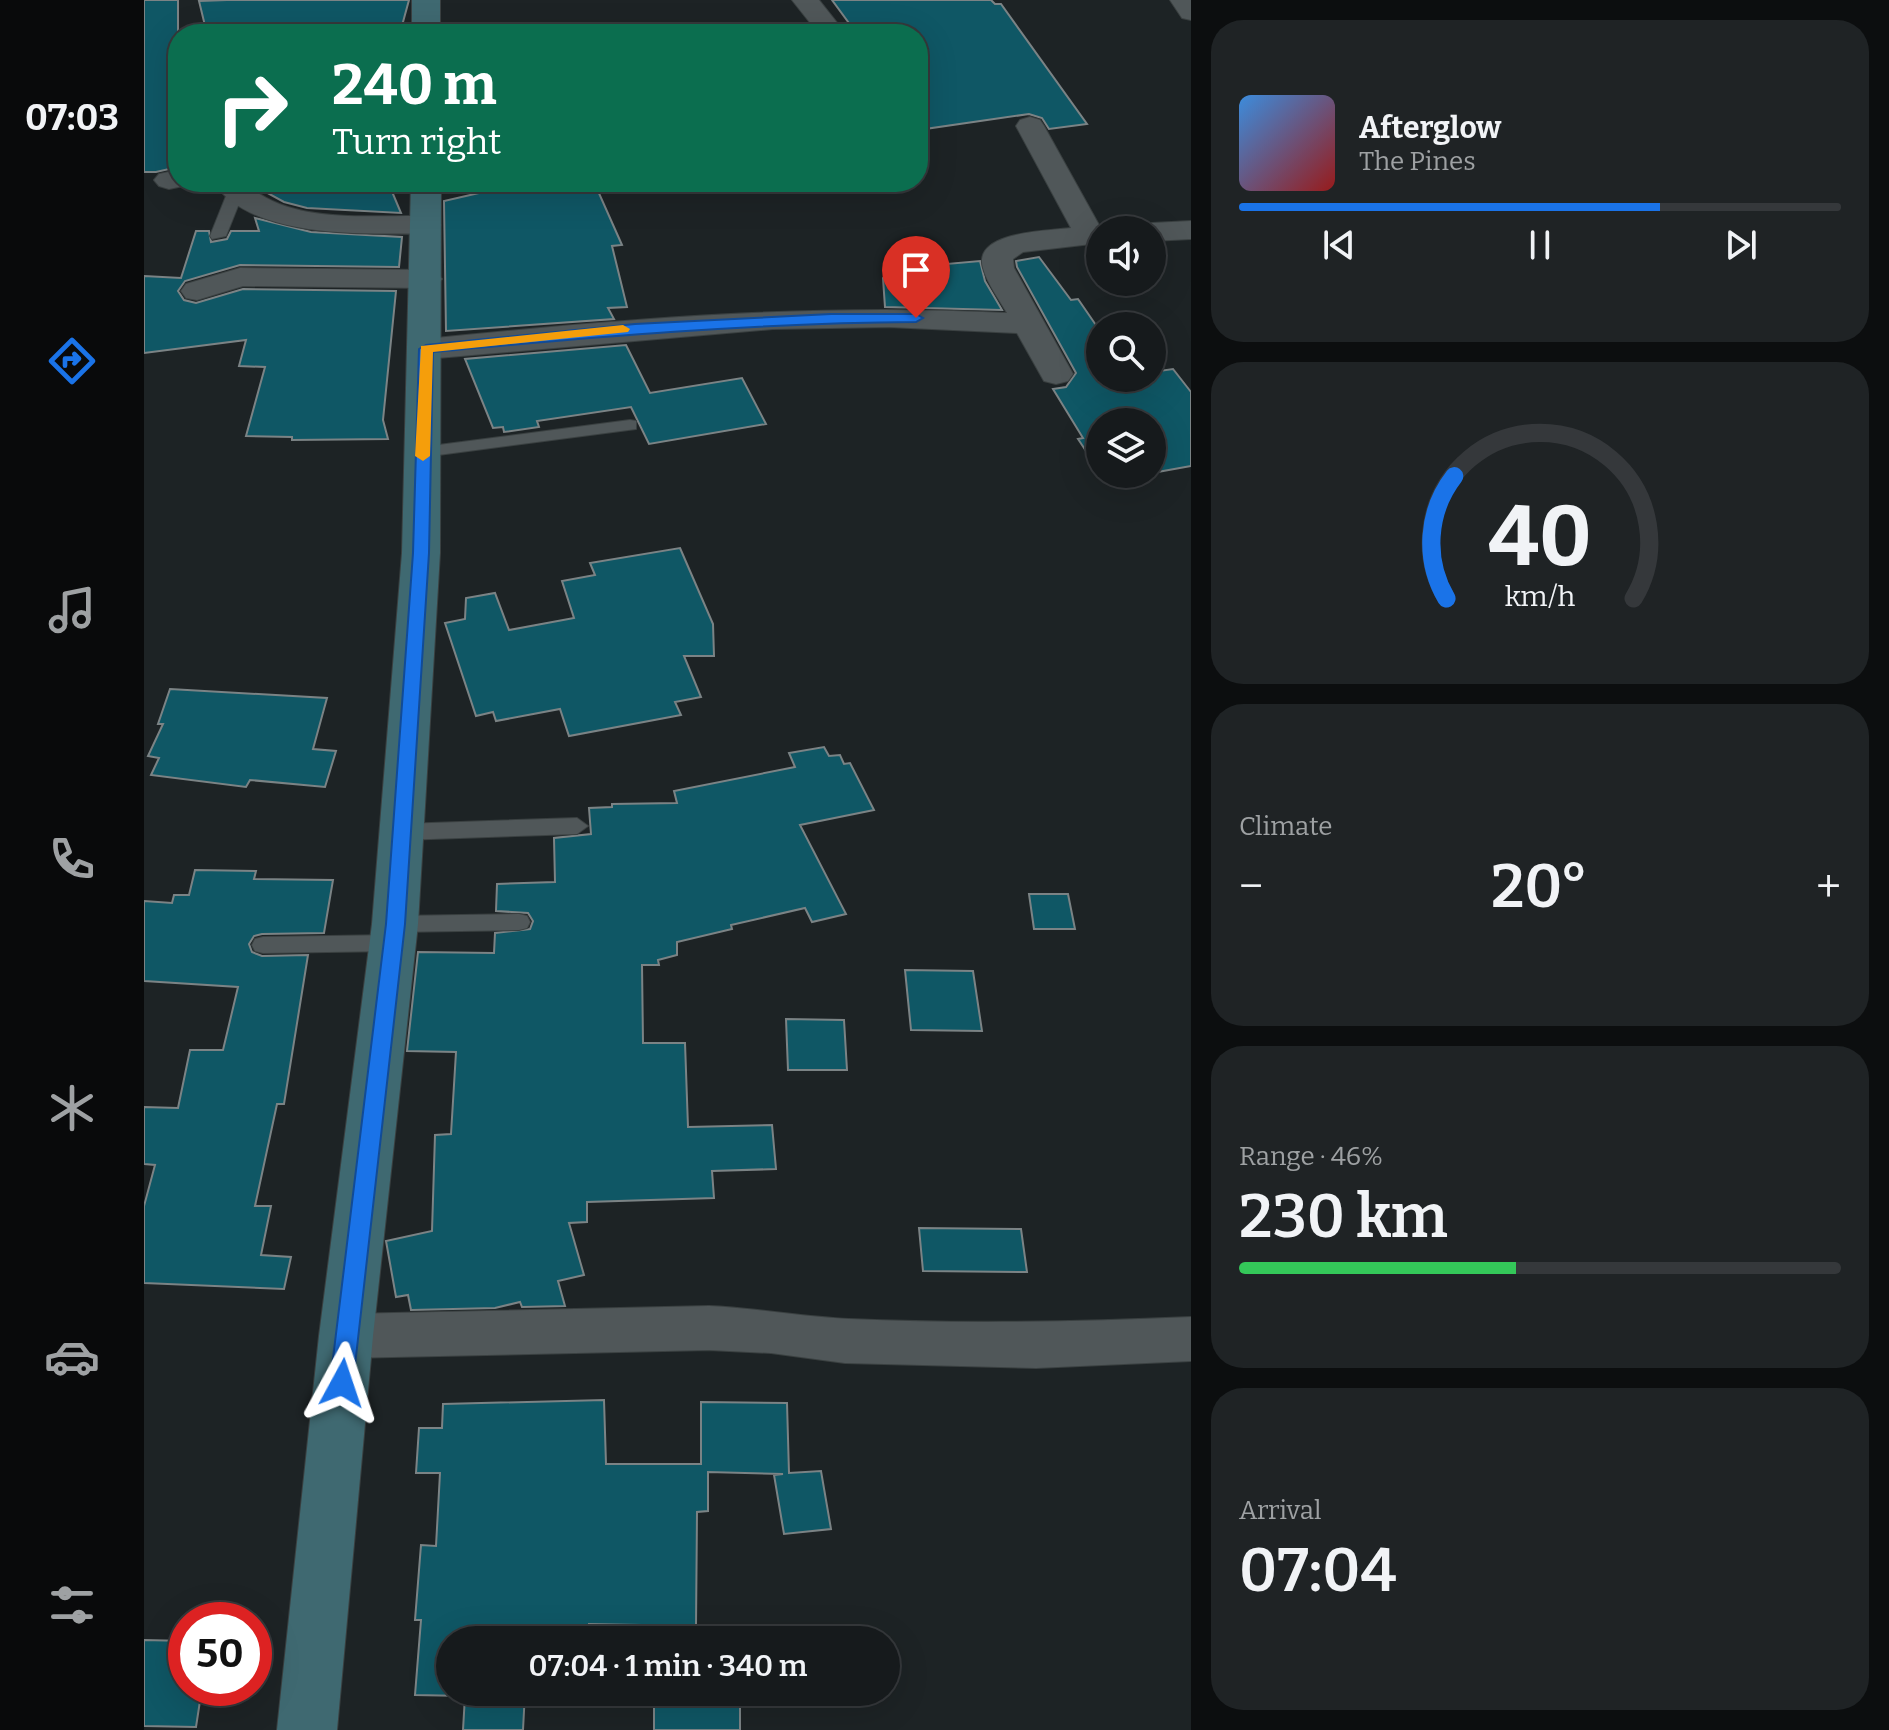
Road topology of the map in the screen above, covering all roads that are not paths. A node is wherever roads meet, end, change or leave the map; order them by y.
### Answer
1 (426, 0) edge
2 (805, 0) edge
3 (1183, 0) edge
4 (1191, 12) edge
5 (426, 24) edge
6 (825, 24) edge
7 (1030, 126) dead end
8 (230, 192) edge
9 (243, 192) edge
10 (426, 203) edge
11 (1086, 219) edge
12 (1191, 230) edge
13 (1166, 231) edge
14 (1086, 235) edge
15 (218, 236) dead end
16 (426, 279) junction
17 (197, 291) dead end
18 (1029, 324) junction
19 (426, 349) junction
20 (1056, 374) dead end
21 (630, 425) dead end
22 (423, 452) junction
23 (577, 826) dead end
24 (402, 832) junction
25 (519, 922) dead end
26 (394, 934) junction
27 (263, 945) dead end
28 (346, 1336) junction
29 (1191, 1339) edge
30 (307, 1730) edge

1 - 5 main road
2 - 6 street
3 - 4 street
7 - 11 street
8 - 15 lane
9 - 10 street
10 - 16 main road
12 - 13 street
14 - 18 street
16 - 17 street
16 - 19 main road
18 - 19 street
18 - 20 street
19 - 22 main road
21 - 22 lane
22 - 24 main road
23 - 24 lane
24 - 26 main road
25 - 26 lane
26 - 27 lane
26 - 28 main road
28 - 29 street
28 - 30 main road

